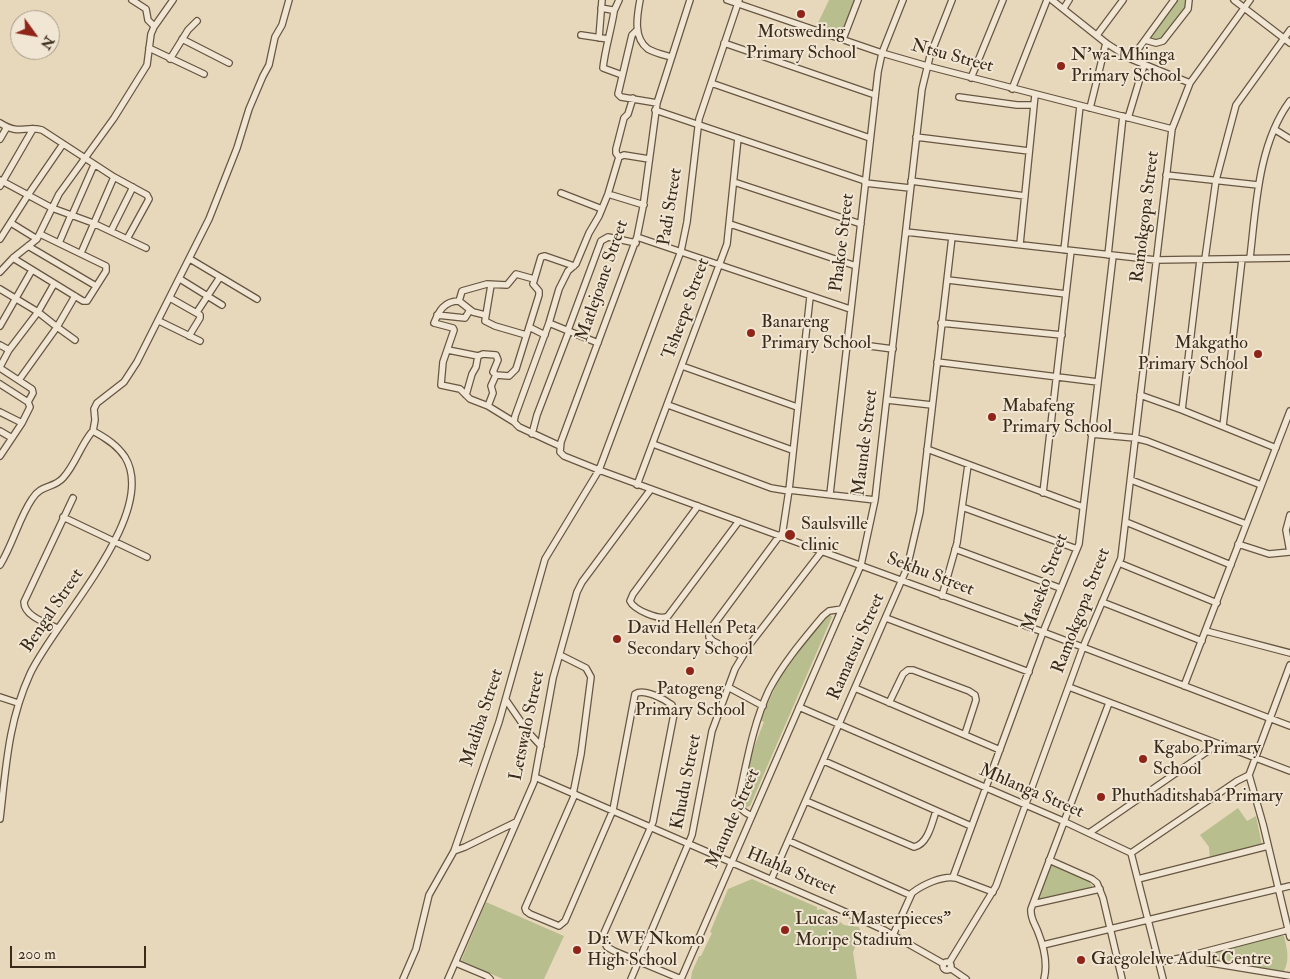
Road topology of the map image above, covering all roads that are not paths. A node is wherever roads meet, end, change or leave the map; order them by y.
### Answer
1 (132, 0) edge
2 (173, 0) edge
3 (289, 0) edge
4 (602, 0) edge
5 (618, 0) edge
6 (640, 0) edge
7 (690, 0) edge
8 (727, 0) edge
9 (858, 0) edge
10 (903, 0) edge
11 (952, 0) edge
12 (1003, 0) edge
13 (1046, 0) edge
14 (1052, 0) edge
15 (1069, 0) edge
16 (1123, 0) edge
17 (1174, 0) edge
18 (1188, 0) edge
19 (1234, 0) edge
20 (1250, 0) edge
21 (738, 2) edge
22 (602, 8) junction
23 (1064, 8) junction
24 (1244, 8) junction
25 (614, 12) junction
26 (197, 21) dead end
27 (154, 26) junction
28 (638, 30) junction
29 (1290, 30) edge
30 (581, 35) dead end
31 (1097, 35) junction
32 (598, 38) junction
33 (1284, 38) junction
34 (182, 39) junction
35 (608, 39) junction
36 (843, 39) junction
37 (1145, 40) junction
38 (724, 43) junction
39 (1106, 43) junction
40 (1290, 43) edge
41 (149, 48) junction
42 (882, 53) junction
43 (671, 57) junction
44 (170, 59) junction
45 (1131, 59) junction
46 (229, 63) dead end
47 (927, 66) junction
48 (1144, 66) junction
49 (204, 74) dead end
50 (622, 75) junction
51 (971, 78) junction
52 (711, 83) junction
53 (1190, 83) junction
54 (1012, 88) junction
55 (875, 95) junction
56 (1035, 95) junction
57 (959, 97) dead end
58 (633, 98) junction
59 (1290, 101) edge
60 (657, 103) junction
61 (1034, 106) junction
62 (1080, 106) junction
63 (1090, 108) junction
64 (655, 110) junction
65 (1126, 117) junction
66 (0, 123) edge
67 (698, 124) junction
68 (7, 127) junction
69 (33, 128) junction
70 (1172, 129) junction
71 (1274, 129) junction
72 (916, 137) junction
73 (738, 138) junction
74 (870, 138) junction
75 (0, 139) edge
76 (1290, 139) edge
77 (63, 144) junction
78 (1030, 151) junction
79 (619, 157) junction
80 (85, 158) junction
81 (649, 159) junction
82 (94, 165) junction
83 (1166, 174) junction
84 (114, 177) junction
85 (1216, 180) junction
86 (1, 182) edge
87 (734, 182) junction
88 (865, 182) junction
89 (911, 184) junction
90 (1258, 185) junction
91 (133, 187) junction
92 (561, 193) dead end
93 (608, 194) junction
94 (28, 195) junction
95 (1025, 196) junction
96 (644, 205) junction
97 (52, 208) junction
98 (602, 210) junction
99 (72, 215) junction
100 (11, 223) junction
101 (93, 223) junction
102 (730, 224) junction
103 (860, 224) junction
104 (111, 231) junction
105 (906, 232) junction
106 (38, 236) junction
107 (952, 237) junction
108 (127, 239) junction
109 (0, 240) edge
110 (636, 240) junction
111 (59, 243) junction
112 (1020, 244) junction
113 (28, 246) junction
114 (146, 248) dead end
115 (1064, 250) junction
116 (680, 251) junction
117 (1071, 251) junction
118 (81, 253) junction
119 (1110, 256) junction
120 (13, 258) junction
121 (1250, 258) junction
122 (1290, 258) edge
123 (190, 259) junction
124 (1242, 259) junction
125 (1156, 260) junction
126 (1203, 260) junction
127 (574, 266) junction
128 (719, 266) junction
129 (856, 266) junction
130 (32, 270) junction
131 (0, 272) edge
132 (220, 277) junction
133 (180, 279) junction
134 (534, 280) junction
135 (948, 280) junction
136 (54, 284) junction
137 (490, 285) junction
138 (96, 286) junction
139 (0, 289) edge
140 (1066, 294) junction
141 (75, 296) junction
142 (208, 296) junction
143 (810, 297) junction
144 (16, 298) junction
145 (170, 298) junction
146 (257, 299) dead end
147 (458, 301) junction
148 (222, 305) dead end
149 (850, 309) junction
150 (470, 310) junction
151 (38, 312) junction
152 (196, 312) junction
153 (438, 315) junction
154 (485, 315) junction
155 (458, 318) junction
156 (159, 321) junction
157 (550, 323) junction
158 (941, 323) junction
159 (0, 326) edge
160 (57, 326) junction
161 (453, 328) junction
162 (529, 328) junction
163 (568, 331) junction
164 (526, 335) junction
165 (545, 335) junction
166 (1062, 335) junction
167 (189, 336) junction
168 (75, 340) dead end
169 (200, 341) dead end
170 (598, 343) junction
171 (847, 343) junction
172 (0, 345) edge
173 (893, 349) junction
174 (9, 350) junction
175 (448, 350) junction
176 (478, 356) junction
177 (937, 362) junction
178 (682, 366) junction
179 (0, 367) edge
180 (496, 375) junction
181 (1057, 378) junction
182 (19, 380) junction
183 (1098, 382) junction
184 (0, 384) edge
185 (466, 394) junction
186 (1140, 395) junction
187 (886, 400) junction
188 (28, 402) junction
189 (668, 405) junction
190 (488, 406) junction
191 (932, 406) junction
192 (797, 408) junction
193 (1182, 410) junction
194 (0, 412) edge
195 (1290, 412) edge
196 (514, 422) junction
197 (22, 423) junction
198 (1223, 426) junction
199 (0, 431) edge
200 (93, 431) junction
201 (532, 434) junction
202 (1091, 434) junction
203 (12, 438) junction
204 (1135, 438) junction
205 (653, 444) junction
206 (1276, 448) junction
207 (560, 449) junction
208 (927, 449) junction
209 (792, 450) junction
210 (0, 456) edge
211 (968, 465) junction
212 (599, 470) junction
213 (1130, 480) junction
214 (637, 484) junction
215 (1261, 486) junction
216 (651, 489) junction
217 (789, 490) junction
218 (1043, 492) junction
219 (830, 494) junction
220 (73, 498) dead end
221 (875, 500) junction
222 (698, 506) junction
223 (962, 507) junction
224 (1083, 507) junction
225 (1290, 515) edge
226 (63, 517) junction
227 (739, 521) junction
228 (1126, 522) junction
229 (1246, 524) junction
230 (781, 536) junction
231 (114, 542) junction
232 (1238, 544) junction
233 (955, 549) junction
234 (1077, 549) junction
235 (822, 551) junction
236 (1290, 552) edge
237 (148, 557) dead end
238 (1119, 563) junction
239 (1231, 564) junction
240 (0, 565) edge
241 (861, 565) junction
242 (903, 581) junction
243 (1060, 588) junction
244 (942, 596) junction
245 (1102, 602) junction
246 (1217, 603) junction
247 (842, 609) junction
248 (886, 618) junction
249 (57, 628) junction
250 (1206, 631) junction
251 (1043, 632) junction
252 (1202, 641) junction
253 (1083, 648) junction
254 (1290, 653) edge
255 (560, 655) junction
256 (742, 656) junction
257 (1290, 666) edge
258 (1029, 672) junction
259 (1184, 686) junction
260 (728, 687) junction
261 (1069, 687) junction
262 (855, 688) junction
263 (0, 697) edge
264 (506, 700) junction
265 (18, 703) junction
266 (889, 703) junction
267 (1109, 703) junction
268 (763, 706) junction
269 (799, 707) junction
270 (1270, 718) junction
271 (838, 725) junction
272 (1290, 726) edge
273 (964, 734) junction
274 (1218, 744) junction
275 (540, 746) junction
276 (1000, 750) junction
277 (1255, 757) junction
278 (824, 761) junction
279 (1290, 771) edge
280 (1249, 775) junction
281 (535, 777) junction
282 (985, 789) junction
283 (574, 794) junction
284 (806, 801) junction
285 (1025, 806) junction
286 (613, 810) junction
287 (936, 811) junction
288 (752, 816) junction
289 (0, 819) edge
290 (1063, 821) junction
291 (516, 822) junction
292 (971, 826) junction
293 (651, 828) junction
294 (1089, 833) junction
295 (788, 841) junction
296 (689, 844) junction
297 (1268, 846) junction
298 (454, 851) junction
299 (1131, 853) junction
300 (1049, 860) junction
301 (732, 862) junction
302 (953, 877) junction
303 (1138, 879) junction
304 (771, 880) junction
305 (1290, 886) edge
306 (1278, 888) junction
307 (1100, 889) junction
308 (993, 892) junction
309 (910, 895) junction
310 (1032, 907) junction
311 (1149, 920) junction
312 (1110, 929) junction
313 (1289, 934) edge
314 (893, 935) junction
315 (1043, 945) junction
316 (1181, 958) junction
317 (639, 961) junction
318 (456, 962) junction
319 (1159, 962) junction
320 (948, 965) junction
321 (1290, 977) edge
322 (403, 979) edge
323 (448, 979) edge
324 (490, 979) edge
325 (631, 979) edge
326 (681, 979) edge
327 (966, 979) edge
328 (1044, 979) edge
329 (1122, 979) edge
330 (1163, 979) edge

1 - 27 street
2 - 27 street
3 - 123 street
4 - 22 street
5 - 25 street
6 - 28 street
7 - 43 street, Matlejoane Street
8 - 21 street, Ntsu Street
9 - 36 street
10 - 42 street, Phakoe Street
11 - 47 street, Maunde Street
12 - 51 street
13 - 54 street
14 - 23 street
15 - 23 street
16 - 31 street
17 - 37 street
18 - 37 street
19 - 24 street
20 - 24 street, Ramokgopa Street
21 - 36 street, Ntsu Street
21 - 38 street, Padi Street
22 - 25 street
22 - 32 street
23 - 31 street
24 - 33 street
24 - 53 street, Ramokgopa Street
25 - 35 street
26 - 34 street
27 - 41 street
28 - 43 street
28 - 50 street
29 - 33 street
30 - 32 street
31 - 39 street
32 - 35 street
33 - 40 street
33 - 85 street
34 - 44 street
34 - 46 street
35 - 50 street
36 - 42 street, Ntsu Street
37 - 45 street
38 - 52 street, Padi Street
38 - 55 street
39 - 45 street
39 - 63 street
41 - 44 street
41 - 80 street
42 - 47 street, Ntsu Street
42 - 55 street, Phakoe Street
43 - 60 street, Matlejoane Street
44 - 49 street
45 - 48 street
47 - 51 street, Ntsu Street
47 - 72 street, Maunde Street
48 - 53 street
48 - 65 street, Maseko Street
50 - 58 street
51 - 54 street, Ntsu Street
52 - 67 street, Padi Street
52 - 74 street
53 - 70 street, Ramokgopa Street
54 - 56 street, Ntsu Street
55 - 74 street, Phakoe Street
56 - 61 street
56 - 62 street, Ntsu Street
57 - 61 street, Ntsu Street
58 - 60 street
58 - 79 street
59 - 71 street
60 - 64 street, Matlejoane Street
61 - 78 street
62 - 63 street, Ntsu Street
62 - 115 street
63 - 65 street, Ntsu Street
64 - 67 street
64 - 81 street, Matlejoane Street
65 - 70 street, Ntsu Street
65 - 119 street, Maseko Street
66 - 68 street
67 - 73 street
67 - 116 street, Padi Street
68 - 69 street
68 - 75 street
69 - 77 street
69 - 86 street
70 - 83 street, Ramokgopa Street
71 - 76 street
71 - 90 street
72 - 78 street
72 - 89 street, Maunde Street
73 - 87 street, Tsheepe Street
73 - 88 street
74 - 88 street, Phakoe Street
77 - 80 street
77 - 94 street
78 - 95 street
79 - 81 street
79 - 93 street
80 - 82 street
80 - 97 street
81 - 96 street, Matlejoane Street
82 - 84 street
82 - 99 street
83 - 85 street
83 - 125 street, Ramokgopa Street
84 - 91 street
84 - 101 street
85 - 90 street
85 - 126 street
86 - 94 street
87 - 102 street, Tsheepe Street
87 - 103 street
88 - 89 street
88 - 103 street, Phakoe Street
89 - 95 street
89 - 105 street, Maunde Street
90 - 121 street
91 - 104 street
91 - 108 street
92 - 98 street
93 - 96 street
93 - 98 street
94 - 97 street
94 - 100 street
95 - 112 street
96 - 110 street, Matlejoane Street
97 - 99 street
97 - 106 street
98 - 127 street
99 - 101 street
99 - 111 street
100 - 106 street
100 - 109 street
101 - 104 street
101 - 118 street
102 - 128 street, Tsheepe Street
102 - 129 street
103 - 129 street, Phakoe Street
104 - 108 street
105 - 107 street
105 - 173 street, Maunde Street
106 - 111 street
106 - 113 street
107 - 112 street
107 - 135 street, Ramatsui Street
108 - 114 street
110 - 116 street
110 - 163 street
110 - 170 street, Matlejoane Street
111 - 118 street
112 - 115 street
113 - 120 street
113 - 138 street
115 - 117 street
116 - 128 street
116 - 212 street, Padi Street
117 - 119 street
117 - 140 street
118 - 138 street
119 - 125 street
119 - 183 street, Maseko Street
120 - 130 street
120 - 131 street
121 - 122 street
121 - 124 street
123 - 132 street
123 - 133 street
124 - 126 street
124 - 198 street
125 - 126 street
125 - 186 street, Ramokgopa Street
126 - 193 street
127 - 134 street
127 - 157 street
128 - 143 street
128 - 178 street, Tsheepe Street
129 - 149 street, Phakoe Street
130 - 136 street
130 - 144 street
132 - 142 street
132 - 146 street
133 - 142 street
133 - 145 street
134 - 137 street
134 - 162 street
135 - 140 street
135 - 158 street, Ramatsui Street
136 - 141 street
136 - 151 street
137 - 147 street
137 - 154 street
138 - 141 street
139 - 144 street
140 - 166 street
141 - 160 street
142 - 148 street
142 - 152 street
143 - 149 street
143 - 192 street
144 - 151 street
144 - 159 street
145 - 152 street
145 - 156 street
147 - 150 street
147 - 153 street
149 - 171 street, Phakoe Street
150 - 154 street
150 - 155 street
151 - 160 street
151 - 174 street
152 - 167 street
153 - 155 street
153 - 161 street
154 - 164 street
155 - 161 street
156 - 167 street
156 - 200 street
157 - 163 street
157 - 165 street
158 - 166 street
158 - 177 street, Ramatsui Street
160 - 168 street
160 - 182 street
161 - 175 street
162 - 164 street
162 - 165 street
163 - 170 street
163 - 201 street
164 - 180 street
165 - 196 street
166 - 181 street
167 - 169 street
170 - 207 street, Matlejoane Street
171 - 173 street
171 - 219 street, Phakoe Street
172 - 174 street
173 - 187 street, Maunde Street
174 - 179 street
175 - 176 street
175 - 185 street, Sekhu Street
176 - 180 street
176 - 185 street
177 - 181 street
177 - 191 street, Ramatsui Street
178 - 189 street, Tsheepe Street
178 - 192 street
179 - 182 street
180 - 190 street
181 - 183 street
181 - 218 street
182 - 188 street
183 - 202 street, Maseko Street
184 - 188 street
185 - 190 street, Sekhu Street
186 - 193 street
186 - 204 street, Ramokgopa Street
187 - 191 street
187 - 221 street, Maunde Street
188 - 197 street
189 - 205 street, Tsheepe Street
189 - 209 street
190 - 196 street, Sekhu Street
191 - 208 street, Ramatsui Street
192 - 209 street
193 - 198 street
194 - 197 street
195 - 206 street
196 - 201 street, Sekhu Street
197 - 203 street
198 - 206 street
199 - 203 street
200 - 231 street, Bengal Street
200 - 240 street
201 - 207 street, Sekhu Street
202 - 204 street
202 - 224 street, Maseko Street
203 - 210 street
204 - 213 street, Ramokgopa Street
204 - 215 street
205 - 214 street, Tsheepe Street
205 - 217 street
206 - 215 street
207 - 212 street, Sekhu Street
208 - 211 street
208 - 242 street, Ramatsui Street
209 - 217 street
211 - 218 street
211 - 223 street
212 - 214 street, Sekhu Street
212 - 264 street, Madiba Street
213 - 228 street, Ramokgopa Street
213 - 229 street
214 - 216 street, Sekhu Street
215 - 229 street
216 - 222 street, Sekhu Street
216 - 255 street, Letswalo Street
217 - 219 street
217 - 230 street
218 - 224 street
219 - 221 street
220 - 226 street
221 - 241 street, Maunde Street
222 - 227 street, Sekhu Street
222 - 227 street
223 - 233 street
223 - 234 street
224 - 234 street, Maseko Street
225 - 236 street
226 - 231 street
226 - 249 street
227 - 230 street, Sekhu Street
228 - 238 street, Ramokgopa Street
228 - 239 street
229 - 232 street
230 - 235 street, Sekhu Street
230 - 256 street
231 - 237 street
231 - 249 street, Bengal Street
232 - 236 street
232 - 239 street
233 - 243 street
233 - 244 street
234 - 243 street, Maseko Street
235 - 241 street, Sekhu Street
235 - 256 street, Khudu Street
238 - 245 street, Ramokgopa Street
238 - 246 street
239 - 246 street
241 - 242 street, Sekhu Street
241 - 247 street, Maunde Street
242 - 244 street, Sekhu Street
242 - 248 street, Ramatsui Street
243 - 251 street, Maseko Street
244 - 251 street, Sekhu Street
245 - 252 street
245 - 253 street, Ramokgopa Street
246 - 250 street
247 - 268 street
247 - 269 street, Maunde Street
248 - 258 street
248 - 262 street, Ramatsui Street
249 - 265 street, Bengal Street
250 - 252 street
250 - 254 street
251 - 253 street, Sekhu Street
251 - 258 street, Maseko Street
252 - 259 street
253 - 259 street, Sekhu Street
253 - 261 street, Ramokgopa Street
255 - 275 street, Letswalo Street
255 - 283 street
256 - 260 street, Khudu Street
257 - 270 street
258 - 276 street, Maseko Street
259 - 270 street, Sekhu Street
260 - 268 street
260 - 296 street, Khudu Street
261 - 267 street
261 - 285 street, Ramokgopa Street
262 - 266 street
262 - 271 street, Ramatsui Street
263 - 265 street
264 - 275 street
264 - 298 street, Madiba Street
265 - 289 street, Bengal Street
266 - 273 street
266 - 273 street
267 - 274 street
267 - 290 street
268 - 288 street
269 - 271 street, Mhlanga Street
269 - 288 street, Maunde Street
270 - 272 street, Sekhu Street
270 - 277 street
271 - 278 street, Ramatsui Street
271 - 282 street, Mhlanga Street
273 - 276 street
274 - 277 street
274 - 294 street
275 - 281 street, Letswalo Street
276 - 282 street, Maseko Street
277 - 279 street
277 - 280 street
278 - 284 street, Ramatsui Street
278 - 287 street
280 - 297 street
280 - 299 street
281 - 283 street, Hlahla Street
281 - 291 street, Letswalo Street
282 - 285 street, Mhlanga Street
282 - 292 street, Maseko Street
283 - 286 street, Hlahla Street
283 - 286 street
284 - 287 street
284 - 295 street, Ramatsui Street
285 - 290 street, Mhlanga Street
285 - 308 street, Ramokgopa Street
286 - 293 street, Hlahla Street
286 - 293 street
287 - 292 street
288 - 301 street, Maunde Street
290 - 294 street, Mhlanga Street
290 - 300 street
291 - 298 street
291 - 318 street, Letswalo Street
292 - 302 street, Maseko Street
293 - 296 street, Hlahla Street
293 - 317 street
294 - 299 street, Mhlanga Street
295 - 304 street, Ramatsui Street
295 - 309 street
296 - 301 street, Hlahla Street
296 - 317 street, Khudu Street
297 - 303 street
297 - 306 street
298 - 322 street, Madiba Street
299 - 303 street
300 - 307 street
300 - 310 street
301 - 304 street, Hlahla Street
301 - 326 street, Maunde Street
302 - 308 street
302 - 309 street
303 - 311 street
304 - 314 street, Hlahla Street
305 - 306 street
306 - 311 street
306 - 313 street
307 - 310 street
307 - 312 street
308 - 320 street, Ramokgopa Street
309 - 314 street
310 - 315 street
311 - 312 street
311 - 319 street
312 - 315 street
312 - 329 street
313 - 316 street
314 - 320 street, Hlahla Street
315 - 328 street
316 - 319 street
316 - 321 street
317 - 325 street, Khudu Street
317 - 326 street
318 - 323 street, Letswalo Street
318 - 324 street
319 - 330 street
320 - 327 street, Hlahla Street

